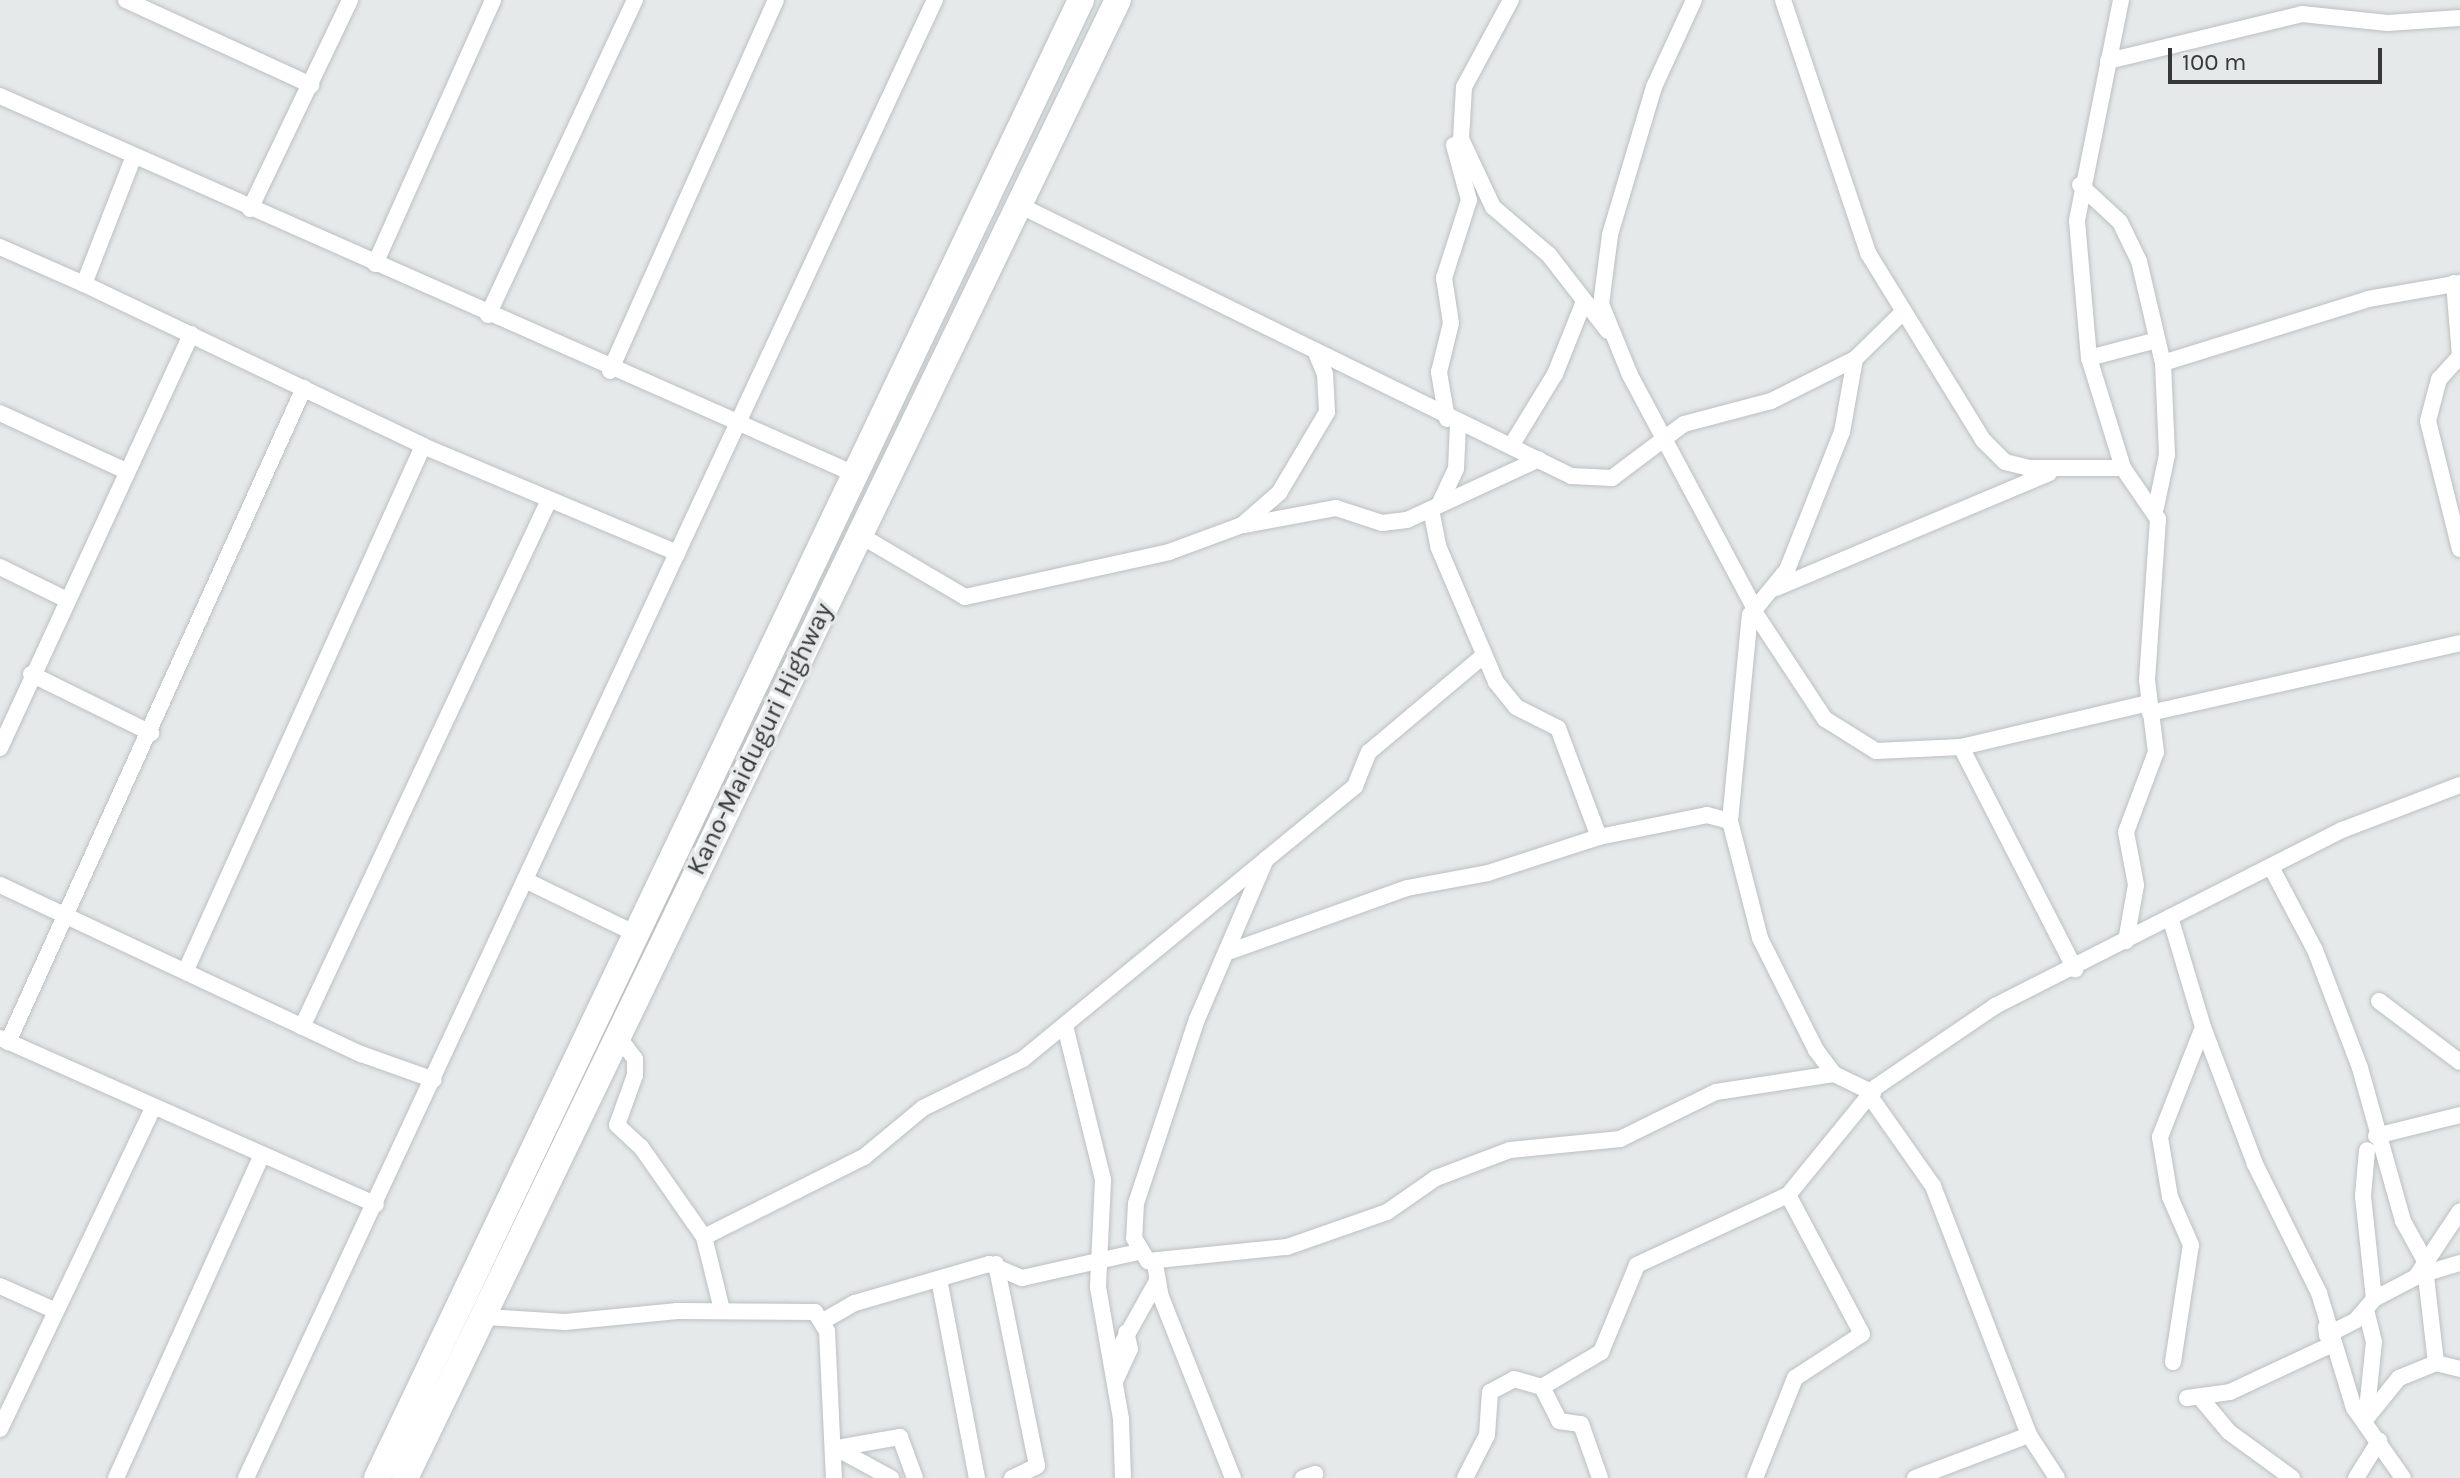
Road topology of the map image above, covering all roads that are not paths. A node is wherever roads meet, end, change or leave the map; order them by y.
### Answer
1 (126, 0) edge
2 (350, 0) edge
3 (493, 0) edge
4 (635, 0) edge
5 (776, 0) edge
6 (935, 0) edge
7 (1081, 0) edge
8 (1118, 0) edge
9 (1511, 0) edge
10 (1694, 0) edge
11 (1783, 0) edge
12 (2121, 0) edge
13 (2460, 18) edge
14 (2108, 61) junction
15 (311, 85) junction
16 (0, 96) edge
17 (1460, 126) junction
18 (134, 156) junction
19 (2080, 185) junction
20 (1017, 204) junction
21 (250, 209) junction
22 (0, 247) edge
23 (375, 264) junction
24 (2457, 283) edge
25 (84, 284) junction
26 (1583, 304) junction
27 (1901, 314) junction
28 (488, 315) junction
29 (191, 334) junction
30 (1614, 337) junction
31 (2157, 340) junction
32 (1315, 351) junction
33 (2089, 358) junction
34 (1855, 359) junction
35 (2163, 363) junction
36 (610, 371) junction
37 (304, 388) junction
38 (0, 413) edge
39 (734, 422) junction
40 (1452, 422) junction
41 (1666, 442) junction
42 (423, 446) junction
43 (1511, 446) junction
44 (1541, 459) junction
45 (2123, 468) junction
46 (126, 471) junction
47 (2050, 472) junction
48 (859, 476) junction
49 (2460, 489) edge
50 (2447, 500) junction
51 (548, 502) junction
52 (1435, 507) junction
53 (2156, 507) junction
54 (1242, 525) junction
55 (858, 534) junction
56 (2460, 549) edge
57 (677, 553) junction
58 (0, 567) edge
59 (1769, 591) junction
60 (67, 600) junction
61 (1754, 609) junction
62 (2460, 643) edge
63 (1483, 656) junction
64 (31, 674) junction
65 (2149, 708) junction
66 (5, 723) edge
67 (151, 733) junction
68 (1961, 747) junction
69 (0, 748) edge
70 (2460, 785) edge
71 (1730, 821) junction
72 (1599, 837) junction
73 (1266, 859) junction
74 (2271, 867) junction
75 (527, 881) junction
76 (0, 885) edge
77 (2170, 917) junction
78 (68, 919) junction
79 (638, 935) junction
80 (2126, 941) junction
81 (1231, 951) junction
82 (2075, 969) junction
83 (186, 970) junction
84 (2379, 1001) dead end
85 (1065, 1026) junction
86 (302, 1027) junction
87 (2203, 1027) junction
88 (620, 1039) junction
89 (4, 1040) edge
90 (2460, 1062) edge
91 (1834, 1074) junction
92 (434, 1080) junction
93 (1872, 1096) junction
94 (153, 1108) junction
95 (2460, 1115) edge
96 (2372, 1143) junction
97 (262, 1155) junction
98 (1788, 1195) junction
99 (376, 1205) junction
100 (2460, 1211) edge
101 (704, 1237) junction
102 (1138, 1252) junction
103 (1100, 1259) junction
104 (2460, 1263) edge
105 (996, 1264) junction
106 (2422, 1269) junction
107 (1156, 1272) junction
108 (939, 1279) junction
109 (0, 1286) edge
110 (2370, 1304) junction
111 (722, 1310) junction
112 (56, 1311) junction
113 (486, 1317) junction
114 (825, 1320) junction
115 (2330, 1333) junction
116 (2173, 1362) dead end
117 (2436, 1363) junction
118 (2460, 1369) edge
119 (1115, 1383) junction
120 (1542, 1387) junction
121 (2365, 1420) junction
122 (0, 1429) edge
123 (2029, 1435) junction
124 (2379, 1441) junction
125 (837, 1448) junction
126 (116, 1478) edge
127 (246, 1478) edge
128 (377, 1478) edge
129 (405, 1478) edge
130 (834, 1478) edge
131 (891, 1478) edge
132 (915, 1478) edge
133 (977, 1478) edge
134 (1012, 1478) edge
135 (1123, 1478) edge
136 (1233, 1478) edge
137 (1465, 1478) edge
138 (1600, 1478) edge
139 (1755, 1478) edge
140 (1915, 1478) edge
141 (2057, 1478) edge
142 (2292, 1478) edge
143 (2356, 1478) edge
144 (2403, 1478) edge

1 - 15 street
2 - 15 street
3 - 23 street
4 - 28 street
5 - 36 street
6 - 39 street
7 - 48 highway, Kano-Maiduguri Highway
8 - 20 highway, Kano-Maiduguri Highway
9 - 17 street
10 - 30 street
11 - 27 street
12 - 14 street
13 - 14 street
14 - 19 street
15 - 21 street
16 - 18 street
17 - 26 street
17 - 40 street
18 - 21 street
18 - 25 street
19 - 31 street
19 - 33 street
20 - 32 street
20 - 55 highway, Kano-Maiduguri Highway
21 - 23 street
22 - 25 street
23 - 28 street
24 - 35 street
24 - 50 street
25 - 29 street
26 - 30 street
26 - 43 street
27 - 34 street
27 - 47 street
28 - 36 street
29 - 37 street
29 - 46 street
30 - 41 street
31 - 33 street
31 - 35 street
32 - 40 street
32 - 54 street
33 - 45 street
34 - 41 street
34 - 59 street
35 - 53 street
36 - 39 street
37 - 42 street
37 - 67 street
38 - 46 street
39 - 48 street
39 - 57 street
40 - 43 street
40 - 52 street
41 - 44 street
41 - 61 street
42 - 51 street
42 - 83 street
43 - 44 street
44 - 52 street
45 - 47 street
45 - 53 street
46 - 60 street
47 - 59 street
48 - 79 highway, Kano-Maiduguri Highway
49 - 50 street
50 - 56 street
51 - 57 street
51 - 86 street
52 - 54 street
52 - 63 street
53 - 65 street
54 - 55 street
55 - 88 highway, Kano-Maiduguri Highway
57 - 75 street
58 - 60 street
59 - 61 street
60 - 64 street
61 - 68 street
61 - 71 street
62 - 65 street
63 - 72 street
63 - 73 street
64 - 66 street
64 - 67 street
65 - 68 street
65 - 80 street
66 - 69 street
67 - 78 street
68 - 82 street
70 - 74 street
71 - 72 street
71 - 91 street
72 - 81 street
73 - 81 street
73 - 85 street
74 - 77 street
74 - 96 street
75 - 79 street
75 - 92 street
76 - 78 street
77 - 80 street
77 - 87 street
78 - 83 street
78 - 89 street
79 - 128 highway, Kano-Maiduguri Highway
80 - 82 street
81 - 102 street
82 - 93 street
83 - 86 street
84 - 90 street
85 - 101 street
85 - 103 street
86 - 92 street
87 - 115 street
87 - 116 street
88 - 101 street
88 - 113 highway, Kano-Maiduguri Highway
89 - 94 street
91 - 93 street
91 - 107 street
92 - 99 street
93 - 98 street
93 - 123 street
94 - 97 street
94 - 112 street
95 - 96 street
96 - 106 street
96 - 110 street
97 - 99 street
97 - 126 street
98 - 120 street
98 - 139 street
99 - 127 street
100 - 106 street
101 - 111 street
102 - 103 street
102 - 107 street
103 - 105 street
103 - 119 street
104 - 106 street
105 - 108 street
105 - 134 street
106 - 110 street
106 - 117 street
107 - 119 street
107 - 136 street
108 - 114 street
108 - 133 street
109 - 112 street
110 - 115 street
110 - 121 street
111 - 113 street
111 - 114 street
112 - 122 street
113 - 129 highway, Kano-Maiduguri Highway
114 - 125 street
115 - 121 street
115 - 142 street
117 - 118 street
117 - 121 street
119 - 135 street
120 - 137 street
120 - 138 street
121 - 124 street
123 - 140 street
123 - 141 street
124 - 143 street
124 - 144 street
125 - 130 street
125 - 131 street
125 - 132 street

